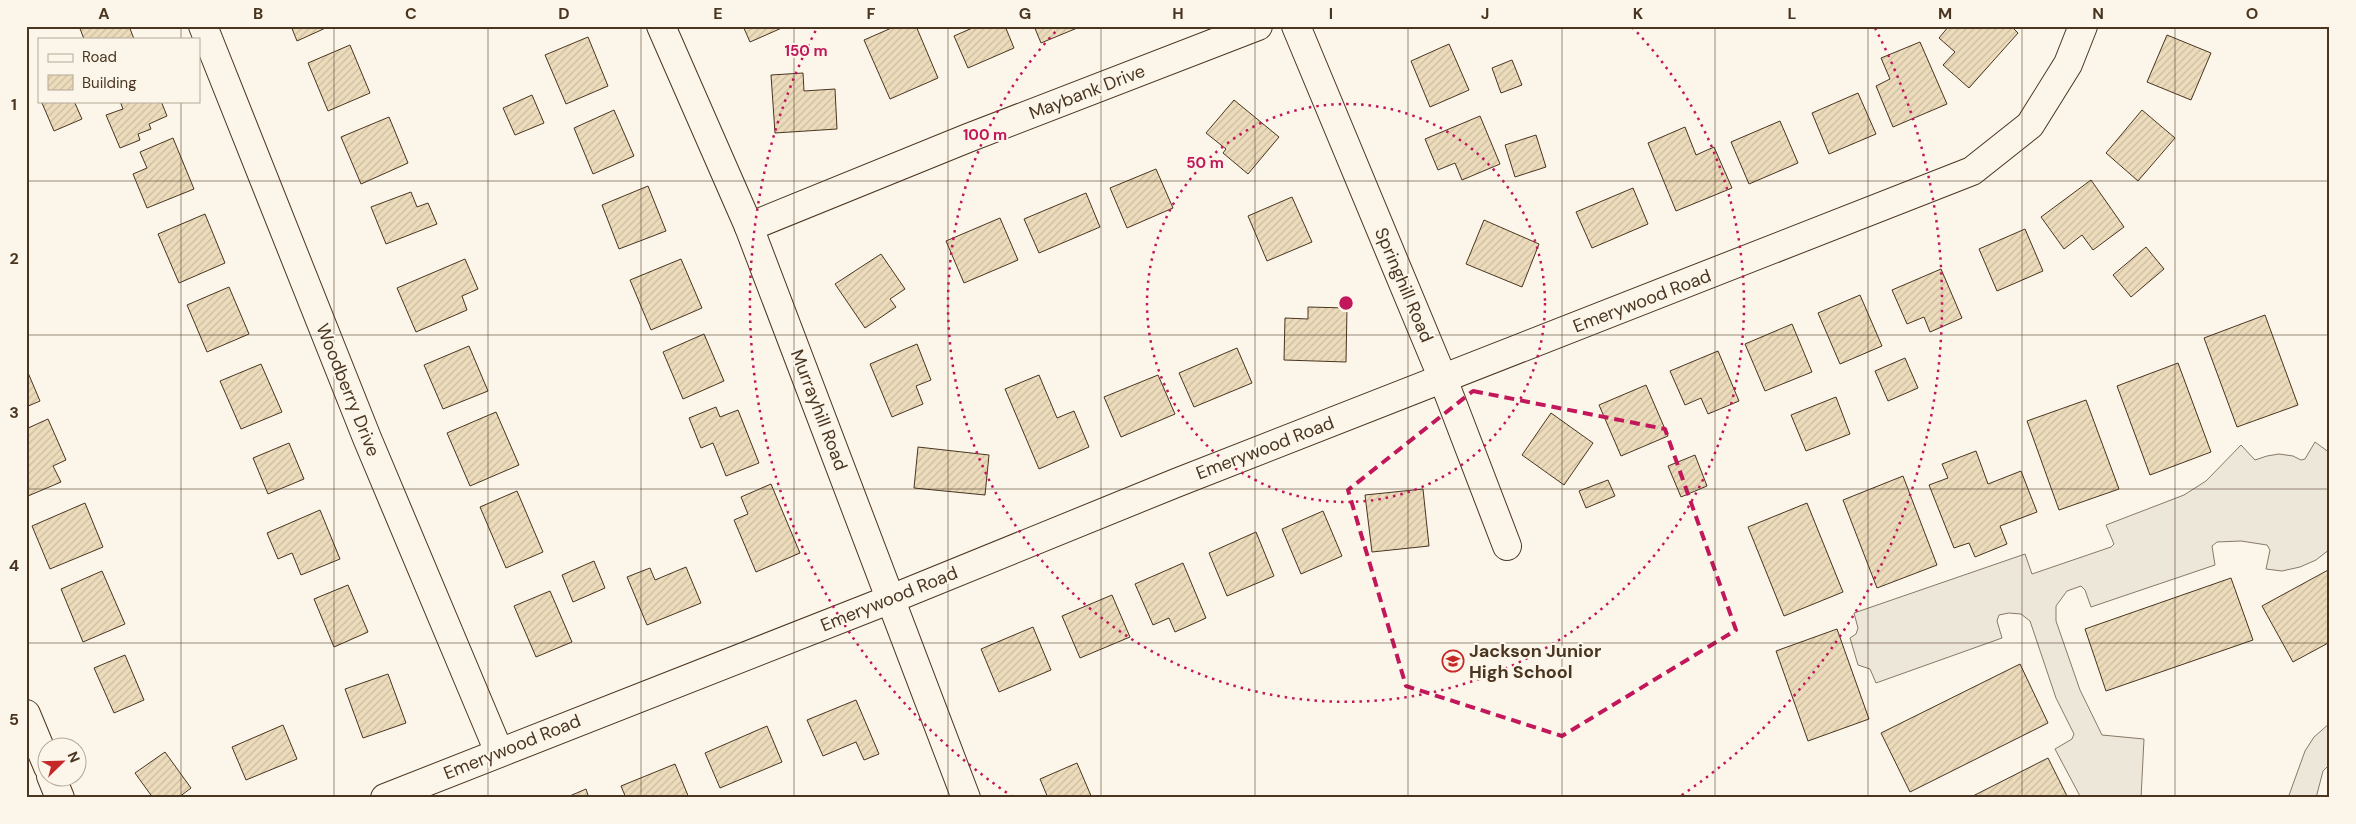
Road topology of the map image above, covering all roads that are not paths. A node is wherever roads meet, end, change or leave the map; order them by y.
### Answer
1 (203, 26) edge
2 (661, 26) edge
3 (1258, 26) edge
4 (1296, 26) edge
5 (2083, 26) edge
6 (749, 227) junction
7 (1442, 379) junction
8 (1507, 546) dead end
9 (891, 598) junction
10 (26, 714) edge
11 (38, 743) edge
12 (499, 752) junction
13 (55, 786) edge
14 (60, 798) edge
15 (385, 798) edge
16 (966, 798) edge

1 - 12 street, Woodberry Drive
2 - 6 street, Murrayhill Road
3 - 6 street, Maybank Drive
4 - 7 street, Springhill Road
5 - 7 street, Emerywood Road
6 - 9 street, Murrayhill Road
7 - 8 street, Springhill Road
7 - 9 street, Emerywood Road
9 - 12 street, Emerywood Road
9 - 16 street, Murrayhill Road
10 - 11 street
12 - 15 street, Emerywood Road
13 - 14 street

